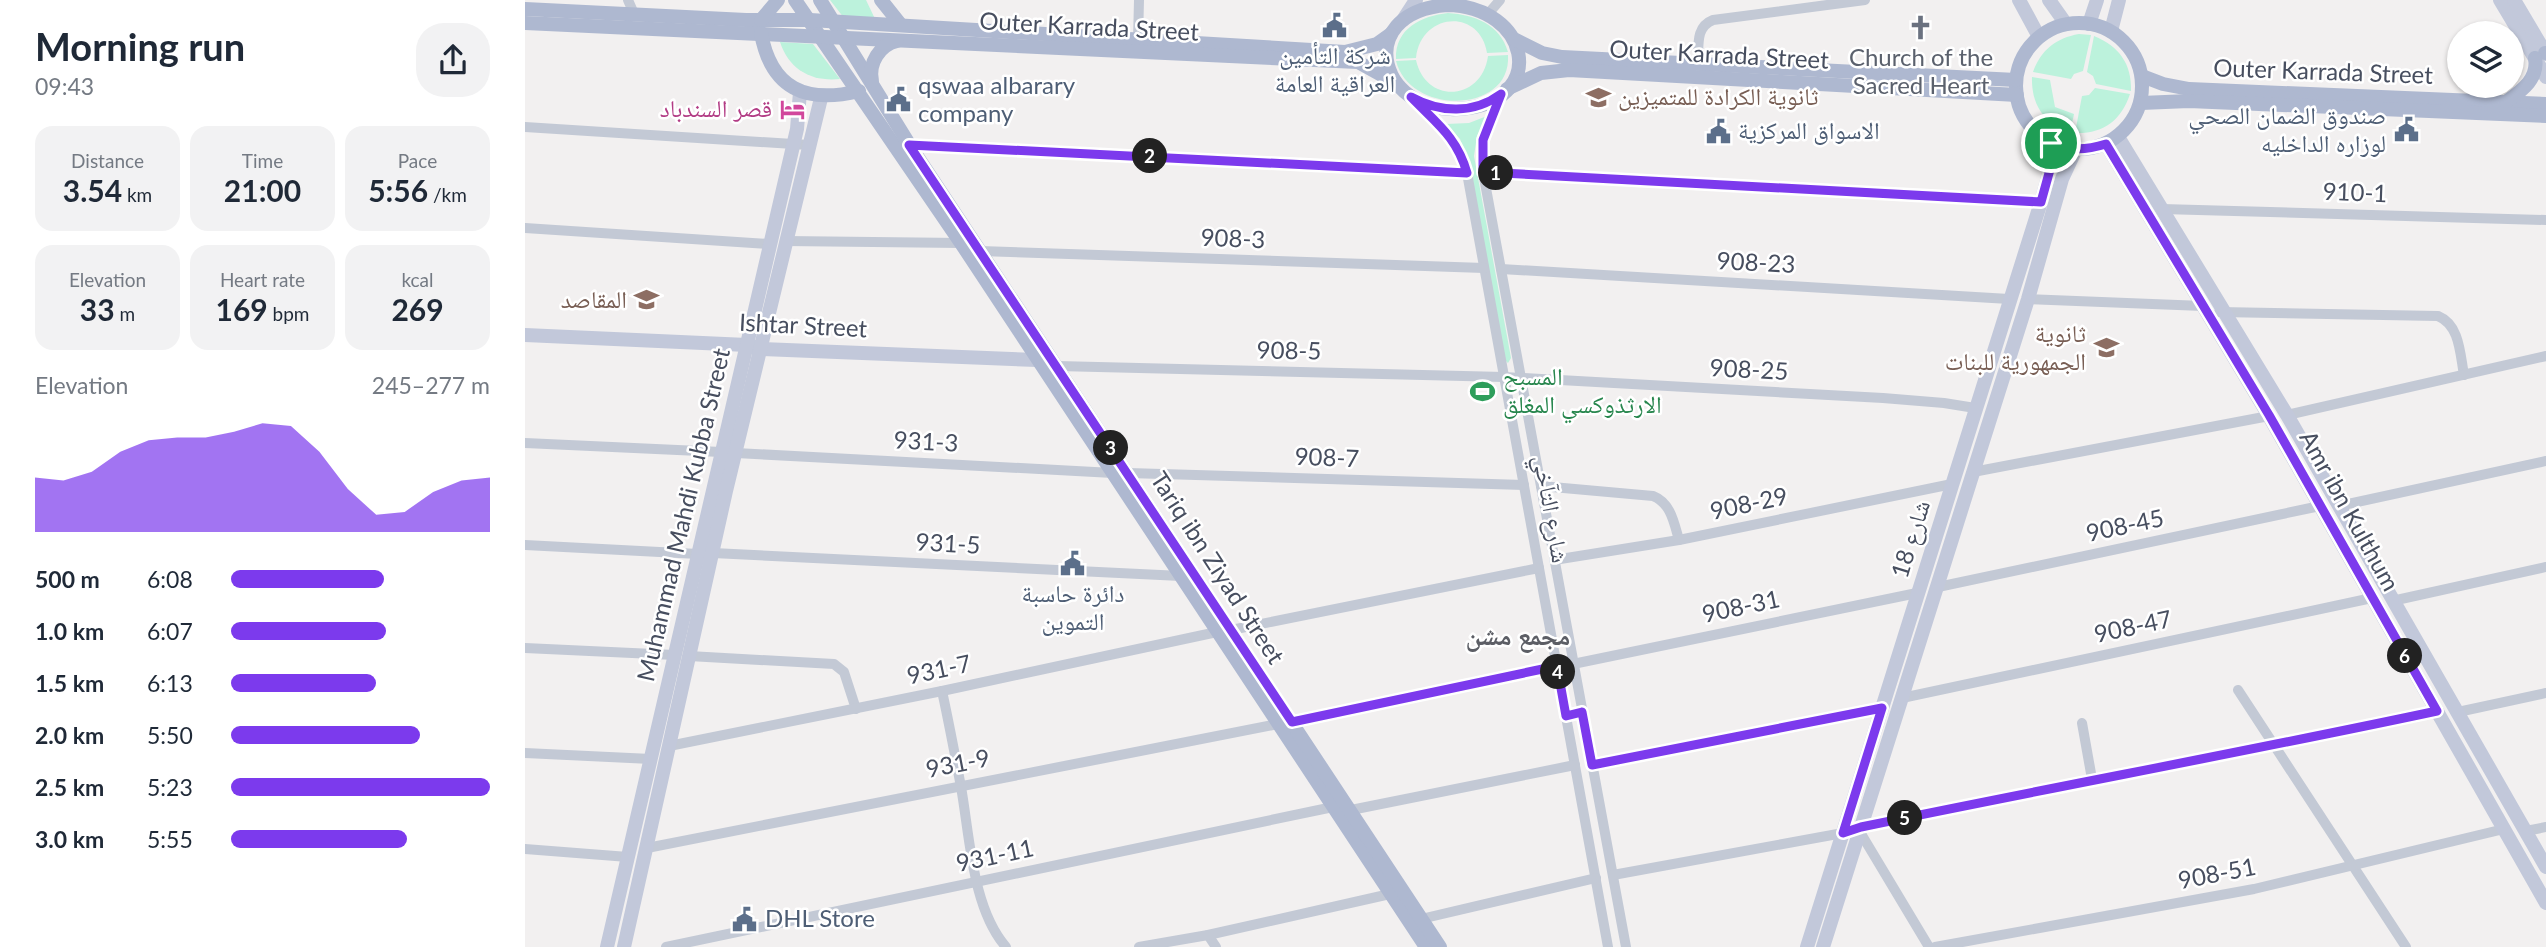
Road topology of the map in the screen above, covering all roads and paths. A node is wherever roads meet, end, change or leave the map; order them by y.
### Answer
1 (628, 0) edge
2 (778, 0) edge
3 (795, 0) edge
4 (805, 0) edge
5 (820, 0) edge
6 (881, 0) edge
7 (1139, 0) edge
8 (1416, 0) edge
9 (1475, 0) edge
10 (1500, 0) edge
11 (1865, 0) edge
12 (2019, 0) edge
13 (2049, 0) edge
14 (2097, 0) edge
15 (2119, 0) edge
16 (2500, 0) edge
17 (2514, 0) edge
18 (527, 10) edge
19 (1487, 13) junction
20 (635, 16) junction
21 (1403, 20) junction
22 (2066, 24) junction
23 (2089, 24) junction
24 (761, 27) junction
25 (827, 28) junction
26 (2111, 31) junction
27 (900, 33) junction
28 (1391, 34) junction
29 (2039, 37) junction
30 (1514, 39) junction
31 (1138, 40) junction
32 (2543, 54) edge
33 (1698, 63) junction
34 (2142, 76) junction
35 (2546, 77) edge
36 (873, 82) junction
37 (1394, 82) junction
38 (2016, 88) junction
39 (859, 91) junction
40 (800, 92) junction
41 (1504, 92) junction
42 (821, 97) junction
43 (1411, 97) junction
44 (2506, 102) junction
45 (2141, 103) junction
46 (2546, 104) edge
47 (2526, 115) junction
48 (2546, 116) edge
49 (2546, 123) edge
50 (525, 127) edge
51 (2112, 140) junction
52 (2051, 143) junction
53 (793, 144) junction
54 (809, 145) junction
55 (909, 145) junction
56 (2075, 149) junction
57 (1483, 172) junction
58 (1467, 173) junction
59 (2041, 202) junction
60 (2162, 209) junction
61 (2546, 220) edge
62 (525, 228) edge
63 (782, 231) junction
64 (961, 243) junction
65 (769, 244) junction
66 (980, 251) junction
67 (1485, 268) junction
68 (1501, 269) junction
69 (2009, 299) junction
70 (2028, 299) junction
71 (2206, 310) junction
72 (2225, 311) junction
73 (525, 335) edge
74 (754, 347) junction
75 (2546, 356) edge
76 (1037, 359) junction
77 (1057, 366) junction
78 (2464, 375) junction
79 (1504, 377) junction
80 (1521, 378) junction
81 (1976, 406) junction
82 (1993, 408) junction
83 (2269, 415) junction
84 (2287, 415) junction
85 (525, 443) edge
86 (729, 453) junction
87 (2546, 461) edge
88 (1973, 472) junction
89 (1113, 473) junction
90 (1128, 473) junction
91 (1952, 484) junction
92 (1524, 485) junction
93 (1541, 486) junction
94 (2320, 506) junction
95 (2339, 506) junction
96 (1679, 540) junction
97 (525, 545) edge
98 (705, 553) junction
99 (1554, 560) junction
100 (2546, 567) edge
101 (1539, 568) junction
102 (1181, 576) junction
103 (1936, 592) junction
104 (1917, 593) junction
105 (2372, 597) junction
106 (2392, 601) junction
107 (1224, 631) junction
108 (525, 649) edge
109 (682, 656) junction
110 (1573, 664) junction
111 (1557, 666) junction
112 (942, 691) junction
113 (2238, 691) dead end
114 (2546, 693) edge
115 (1902, 698) junction
116 (1882, 708) junction
117 (856, 709) junction
118 (2437, 711) junction
119 (1582, 712) junction
120 (2458, 712) junction
121 (1566, 716) junction
122 (1285, 723) junction
123 (2082, 723) dead end
124 (669, 746) junction
125 (2272, 746) junction
126 (525, 753) edge
127 (651, 759) junction
128 (1575, 765) junction
129 (1592, 765) junction
130 (2092, 779) junction
131 (961, 785) junction
132 (644, 788) junction
133 (657, 795) junction
134 (1333, 807) junction
135 (1351, 810) junction
136 (2546, 827) edge
137 (1860, 829) junction
138 (2504, 829) junction
139 (2526, 831) junction
140 (1843, 833) junction
141 (647, 848) junction
142 (525, 849) edge
143 (628, 858) junction
144 (2351, 866) junction
145 (2546, 867) edge
146 (1613, 875) junction
147 (1596, 878) junction
148 (2540, 879) edge
149 (977, 882) junction
150 (1390, 894) junction
151 (2546, 903) edge
152 (1421, 919) junction
153 (1207, 935) junction
154 (607, 947) edge
155 (624, 947) edge
156 (666, 947) edge
157 (1006, 947) edge
158 (1139, 947) edge
159 (1216, 947) edge
160 (1426, 947) edge
161 (1440, 947) edge
162 (1608, 947) edge
163 (1626, 947) edge
164 (1807, 947) edge
165 (1823, 947) edge
166 (1929, 947) edge
167 (1935, 947) edge
168 (2406, 947) edge

1 - 20 street
2 - 24 main road
3 - 25 main road, Tariq ibn Ziyad Street
4 - 25 main road
5 - 25 main road
6 - 27 main road
7 - 31 street
8 - 21 street
9 - 19 street
10 - 19 street
11 - 33 street
12 - 29 street
13 - 22 street
14 - 23 street
15 - 26 street
16 - 32 street
17 - 32 street
18 - 20 main road, Outer Karrada Street
18 - 24 main road, Outer Karrada Street
19 - 21 main road
19 - 30 main road
20 - 24 main road, Outer Karrada Street
21 - 28 main road
22 - 23 main road
22 - 29 main road
23 - 26 main road
24 - 25 main road, Outer Karrada Street
24 - 40 main road
25 - 27 main road, Outer Karrada Street
25 - 36 main road, Tariq ibn Ziyad Street
25 - 39 main road, Tariq ibn Ziyad Street
26 - 34 main road
27 - 31 main road, Outer Karrada Street
27 - 36 main road
27 - 37 main road, Outer Karrada Street
28 - 31 main road, Outer Karrada Street
28 - 37 main road
29 - 38 main road
30 - 33 main road, Outer Karrada Street
30 - 41 main road
32 - 35 street
32 - 44 main road
33 - 38 main road, Outer Karrada Street
34 - 44 main road, Outer Karrada Street
34 - 45 main road
36 - 55 main road, Tariq ibn Ziyad Street
37 - 43 main road
38 - 41 main road, Outer Karrada Street
38 - 52 main road
39 - 42 main road
39 - 64 main road, Tariq ibn Ziyad Street
40 - 42 main road
40 - 53 street, Muhammad Mahdi Kubba Street
41 - 43 main road
41 - 57 street, شارع التآخي
42 - 54 street, Muhammad Mahdi Kubba Street
43 - 58 street, شارع التآخي
44 - 46 main road, Outer Karrada Street
45 - 47 main road, Outer Karrada Street
45 - 51 main road
47 - 48 main road, Outer Karrada Street
47 - 49 main road
50 - 53 street
51 - 56 main road
51 - 60 street, Amr ibn Kulthum
51 - 71 street, Amr ibn Kulthum
52 - 56 main road
52 - 59 street, شارع 18
53 - 54 street
53 - 63 street, Muhammad Mahdi Kubba Street
54 - 63 street, Muhammad Mahdi Kubba Street
55 - 58 street
55 - 66 main road, Tariq ibn Ziyad Street
56 - 70 street, شارع 18
57 - 59 street
57 - 68 street, شارع التآخي
58 - 67 street, شارع التآخي
59 - 69 street, شارع 18
60 - 61 street, 910-1
60 - 72 street, Amr ibn Kulthum
62 - 65 street
63 - 64 street
63 - 65 street, Muhammad Mahdi Kubba Street
63 - 74 street, Muhammad Mahdi Kubba Street
64 - 76 main road, Tariq ibn Ziyad Street
65 - 74 street, Muhammad Mahdi Kubba Street
66 - 67 street, 908-3
66 - 77 main road, Tariq ibn Ziyad Street
67 - 79 street, شارع التآخي
68 - 69 street, 908-23
68 - 80 street, شارع التآخي
69 - 81 street, شارع 18
70 - 71 street
70 - 82 street, شارع 18
71 - 72 street
71 - 83 street, Amr ibn Kulthum
72 - 78 street
72 - 84 street, Amr ibn Kulthum
73 - 74 street, Ishtar Street
74 - 76 street, Ishtar Street
74 - 86 street, Muhammad Mahdi Kubba Street
75 - 78 street
76 - 89 main road, Tariq ibn Ziyad Street
77 - 79 street, 908-5
77 - 90 main road, Tariq ibn Ziyad Street
78 - 84 street
79 - 80 street, 908-5
79 - 92 street, شارع التآخي
80 - 81 street, 908-25
80 - 93 street, شارع التآخي
81 - 82 street
81 - 91 street, شارع 18
82 - 88 street, شارع 18
83 - 88 street
83 - 94 street, Amr ibn Kulthum
84 - 95 street, Amr ibn Kulthum
85 - 86 street, 931-3
86 - 89 street, 931-3
86 - 98 street, Muhammad Mahdi Kubba Street
87 - 95 street
88 - 103 street, شارع 18
89 - 102 main road, Tariq ibn Ziyad Street
90 - 92 street, 908-7
90 - 107 main road, Tariq ibn Ziyad Street
91 - 96 street, 908-29
91 - 104 street, شارع 18
92 - 101 street, شارع التآخي
93 - 96 street
93 - 99 street, شارع التآخي
94 - 103 street, 908-45
94 - 105 street, Amr ibn Kulthum
95 - 106 street, Amr ibn Kulthum
96 - 99 street, 908-29
97 - 98 street, 931-5
98 - 102 street, 931-5
98 - 109 street, Muhammad Mahdi Kubba Street
99 - 110 street, شارع التآخي
100 - 106 street
101 - 107 street, 931-7
101 - 111 street, شارع التآخي
102 - 107 main road, Tariq ibn Ziyad Street
103 - 104 street
103 - 115 street, شارع 18
104 - 110 street, 908-31
104 - 116 street, شارع 18
105 - 115 street, 908-47
105 - 118 street, Amr ibn Kulthum
106 - 120 street, Amr ibn Kulthum
107 - 112 street, 931-7
107 - 122 main road, Tariq ibn Ziyad Street
108 - 109 street
109 - 117 street
109 - 124 street, Muhammad Mahdi Kubba Street
109 - 127 street, Muhammad Mahdi Kubba Street
110 - 119 street, شارع التآخي
111 - 121 street, شارع التآخي
111 - 122 street, 931-9
112 - 117 street, 931-7
112 - 131 street
113 - 125 street
114 - 120 street
115 - 137 street, شارع 18
116 - 129 street
116 - 140 street, شارع 18
117 - 124 street, 931-7
118 - 125 street
118 - 138 street, Amr ibn Kulthum
119 - 121 street
119 - 129 street, شارع التآخي
120 - 139 street, Amr ibn Kulthum
121 - 128 street, شارع التآخي
122 - 131 street, 931-9
122 - 134 main road, Tariq ibn Ziyad Street
122 - 135 main road, Tariq ibn Ziyad Street
123 - 130 street
124 - 133 street, Muhammad Mahdi Kubba Street
125 - 130 street
125 - 144 street
126 - 127 street
127 - 132 street, Muhammad Mahdi Kubba Street
128 - 135 street
128 - 147 street, شارع التآخي
129 - 146 street, شارع التآخي
130 - 137 street
131 - 141 street, 931-9
131 - 149 street
132 - 133 street
132 - 143 street, Muhammad Mahdi Kubba Street
133 - 141 street, Muhammad Mahdi Kubba Street
134 - 149 street, 931-11
134 - 150 main road, Tariq ibn Ziyad Street
135 - 152 main road, Tariq ibn Ziyad Street
136 - 139 street
137 - 140 street
137 - 165 street, شارع 18
137 - 166 street
138 - 144 street, 908-51
138 - 148 street, Amr ibn Kulthum
139 - 145 street, Amr ibn Kulthum
140 - 146 street
140 - 164 street, شارع 18
141 - 155 street, Muhammad Mahdi Kubba Street
142 - 143 street
143 - 154 street, Muhammad Mahdi Kubba Street
144 - 167 street, 908-51
144 - 168 street
146 - 163 street, شارع التآخي
147 - 152 street
147 - 162 street, شارع التآخي
148 - 151 street, Amr ibn Kulthum
149 - 156 street, 931-11
149 - 157 street
150 - 153 street
150 - 160 main road, Tariq ibn Ziyad Street
152 - 161 main road, Tariq ibn Ziyad Street
153 - 158 street
153 - 159 street

